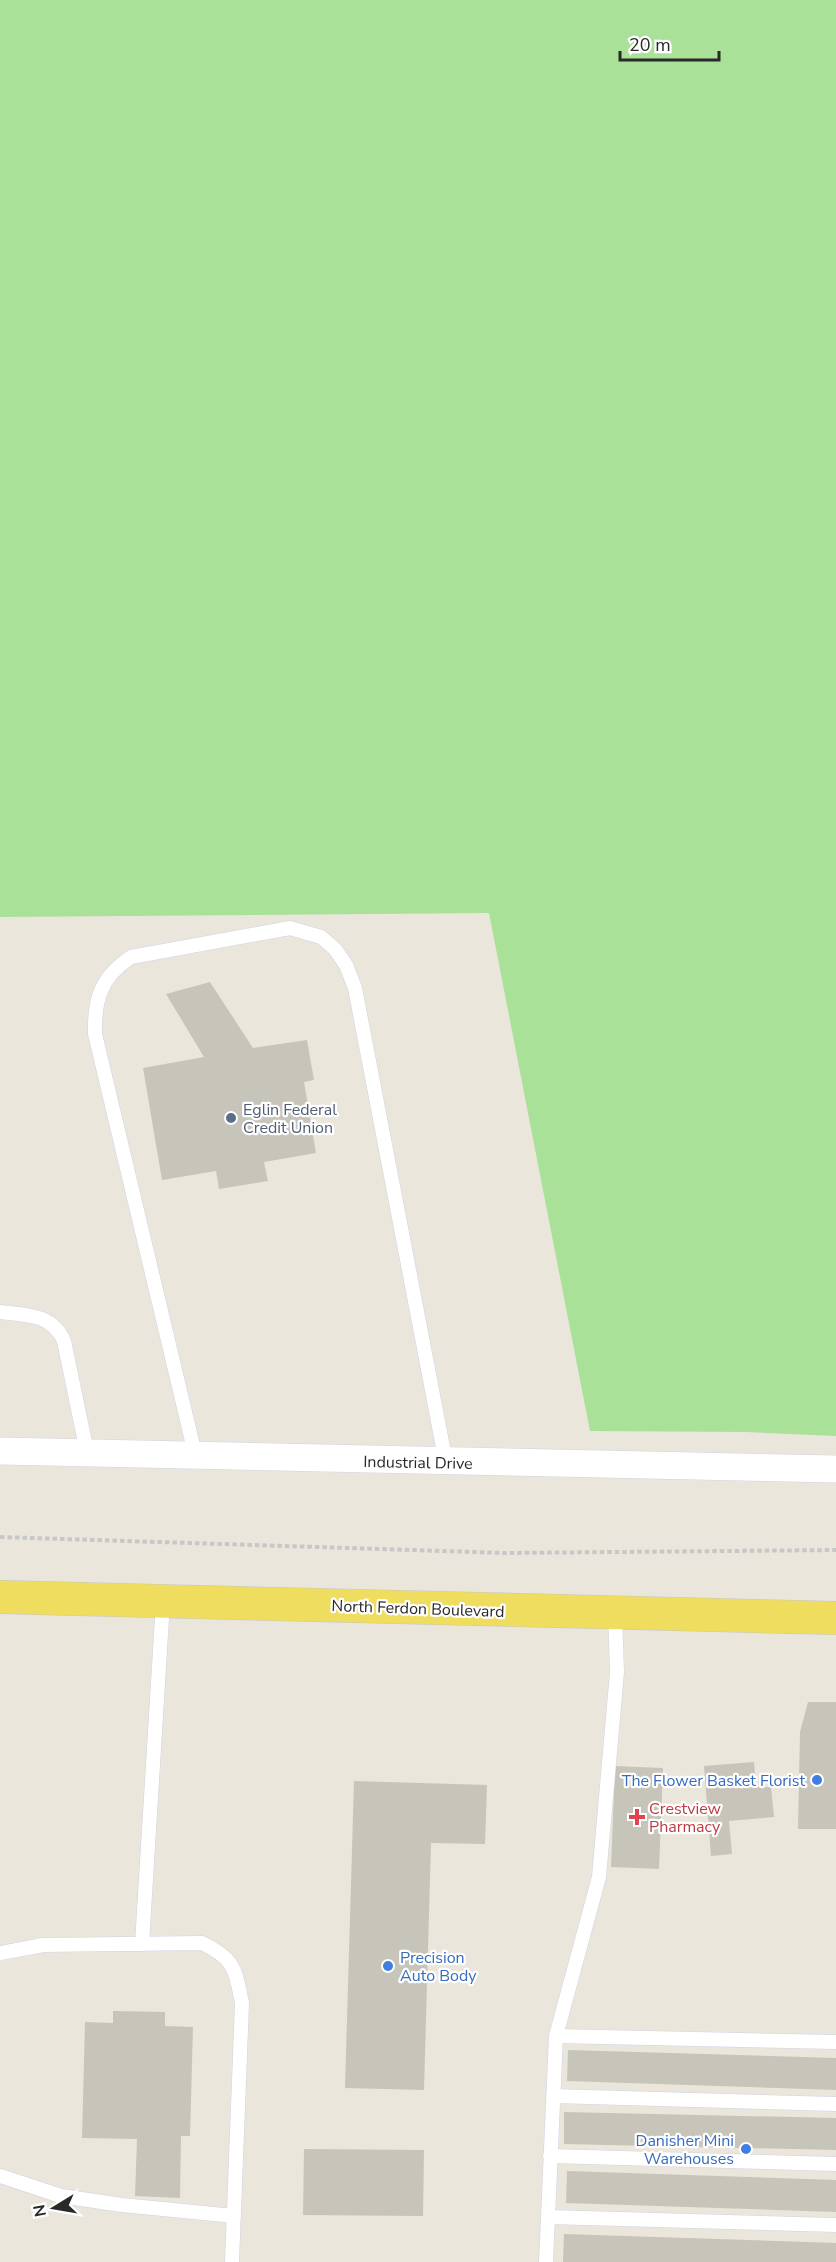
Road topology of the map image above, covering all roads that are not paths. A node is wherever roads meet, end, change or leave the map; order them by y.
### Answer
1 (0, 1312) edge
2 (0, 1451) edge
3 (87, 1452) junction
4 (196, 1458) junction
5 (446, 1462) junction
6 (836, 1469) edge
7 (0, 1597) edge
8 (163, 1601) junction
9 (615, 1613) junction
10 (836, 1618) edge
11 (142, 1944) junction
12 (0, 1953) edge
13 (555, 2036) junction
14 (836, 2042) edge
15 (553, 2096) junction
16 (836, 2104) edge
17 (550, 2156) junction
18 (836, 2164) edge
19 (0, 2176) edge
20 (234, 2216) junction
21 (548, 2217) junction
22 (836, 2225) edge
23 (232, 2262) edge
24 (546, 2262) edge

1 - 3 lane
2 - 3 street, Industrial Drive
3 - 4 street, Industrial Drive
4 - 5 street, Industrial Drive
4 - 5 lane
5 - 6 street, Industrial Drive
7 - 8 main road, North Ferdon Boulevard
8 - 9 main road, North Ferdon Boulevard
8 - 11 lane
9 - 10 main road, North Ferdon Boulevard
9 - 13 lane
11 - 12 lane
11 - 20 lane
13 - 14 lane
13 - 15 lane
15 - 16 lane
15 - 17 lane
17 - 18 lane
17 - 21 lane
19 - 20 lane
20 - 23 lane
21 - 22 lane
21 - 24 lane

